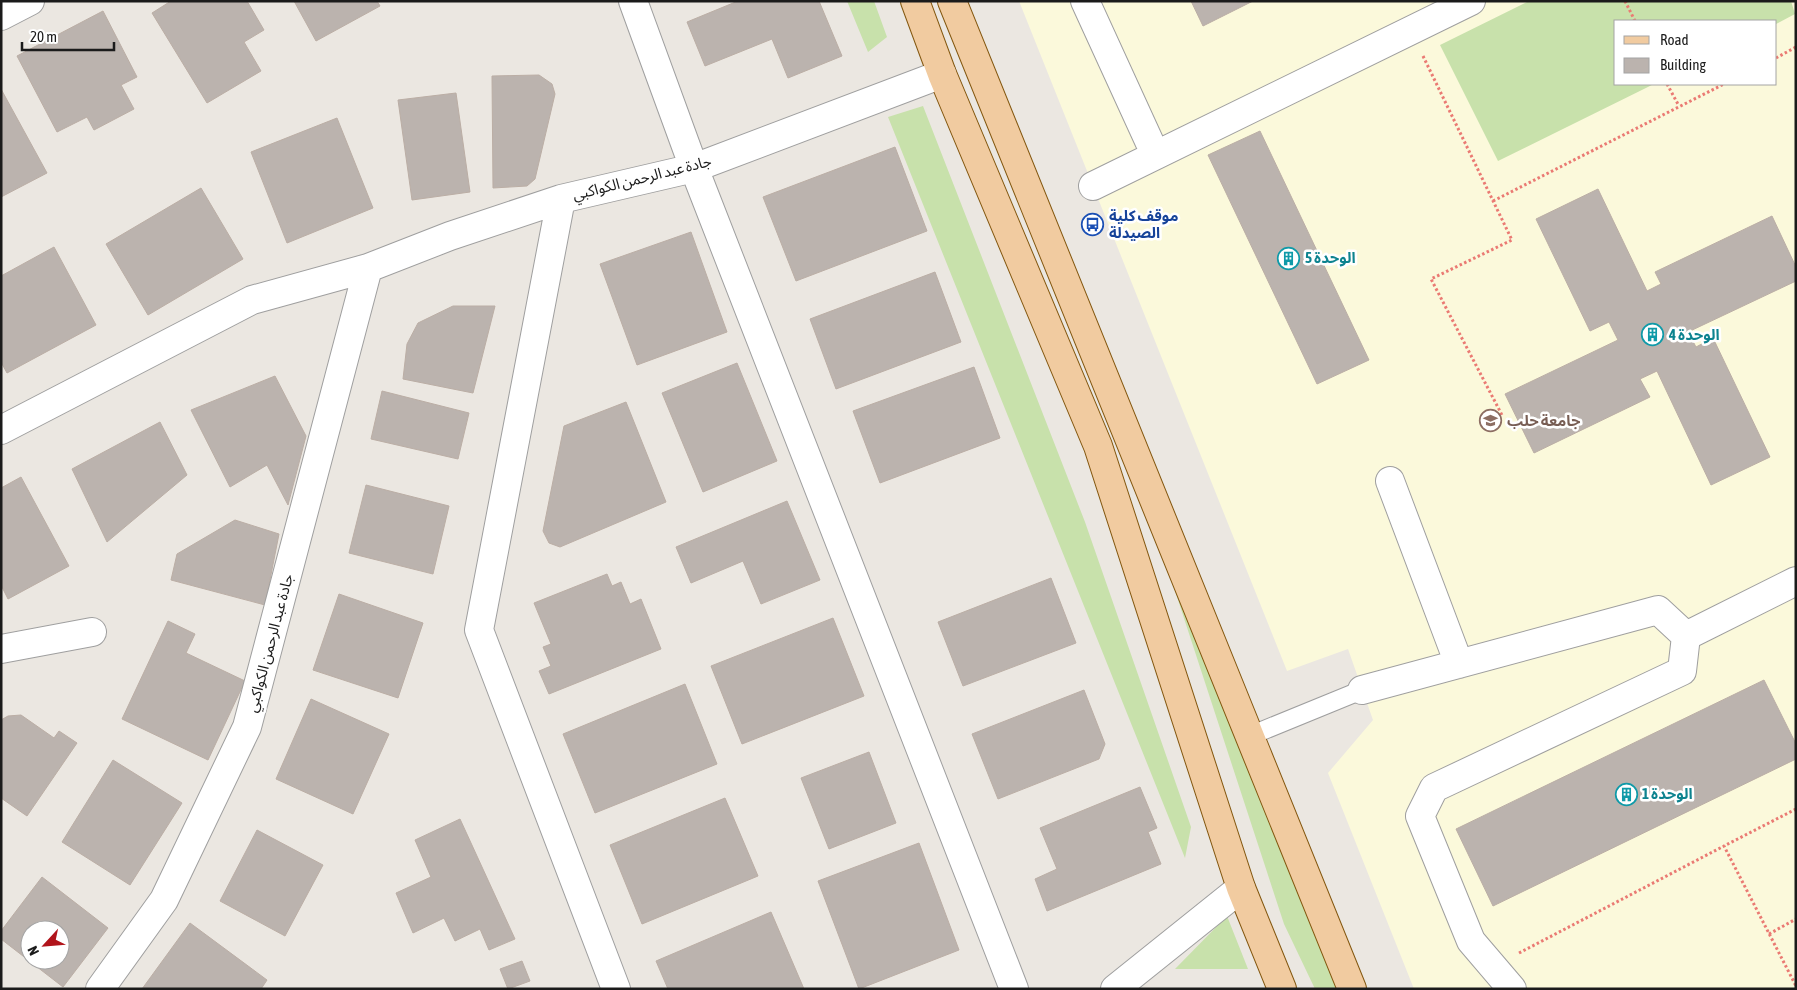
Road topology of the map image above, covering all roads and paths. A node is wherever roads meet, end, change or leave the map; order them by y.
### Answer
1 (30, 1) edge
2 (633, 1) edge
3 (914, 1) edge
4 (952, 1) edge
5 (1085, 1) edge
6 (1471, 1) edge
7 (1625, 1) edge
8 (1, 16) edge
9 (1634, 20) edge
10 (1410, 31) junction
11 (1796, 47) edge
12 (1777, 57) edge
13 (942, 74) junction
14 (1668, 85) edge
15 (1722, 85) edge
16 (1679, 106) junction
17 (1155, 154) junction
18 (694, 168) junction
19 (1093, 186) dead end
20 (561, 199) junction
21 (1493, 201) junction
22 (368, 268) junction
23 (1503, 417) dead end
24 (1, 430) edge
25 (1390, 481) dead end
26 (1796, 581) edge
27 (92, 632) dead end
28 (1686, 636) junction
29 (1, 649) edge
30 (1459, 664) junction
31 (1362, 690) joint
32 (1252, 735) junction
33 (1796, 809) edge
34 (1724, 846) junction
35 (1241, 888) junction
36 (1796, 919) edge
37 (1770, 934) junction
38 (1493, 967) junction
39 (1796, 986) edge
40 (100, 989) edge
41 (616, 989) edge
42 (1014, 989) edge
43 (1115, 989) edge
44 (1282, 989) edge
45 (1352, 989) edge
46 (1512, 989) edge

1 - 8 street
2 - 18 street
3 - 13 main road
4 - 32 main road
5 - 17 street
6 - 10 street
7 - 9 path
10 - 17 street
10 - 21 path
11 - 12 path
13 - 18 street, جادة عبد الرحمن الكواكبي
13 - 35 main road
14 - 16 path
15 - 16 path
16 - 21 path
17 - 19 street
18 - 20 street, جادة عبد الرحمن الكواكبي
18 - 42 street
20 - 22 street, جادة عبد الرحمن الكواكبي
20 - 41 street
21 - 23 path
22 - 24 street, جادة عبد الرحمن الكواكبي
22 - 40 street, جادة عبد الرحمن الكواكبي
25 - 30 street
26 - 28 street
27 - 29 street
28 - 30 street
28 - 38 street
30 - 31 street
31 - 32 lane
32 - 45 main road
33 - 34 path
34 - 37 path
34 - 38 path
35 - 43 street
35 - 44 main road
36 - 37 path
37 - 39 path
38 - 46 street

